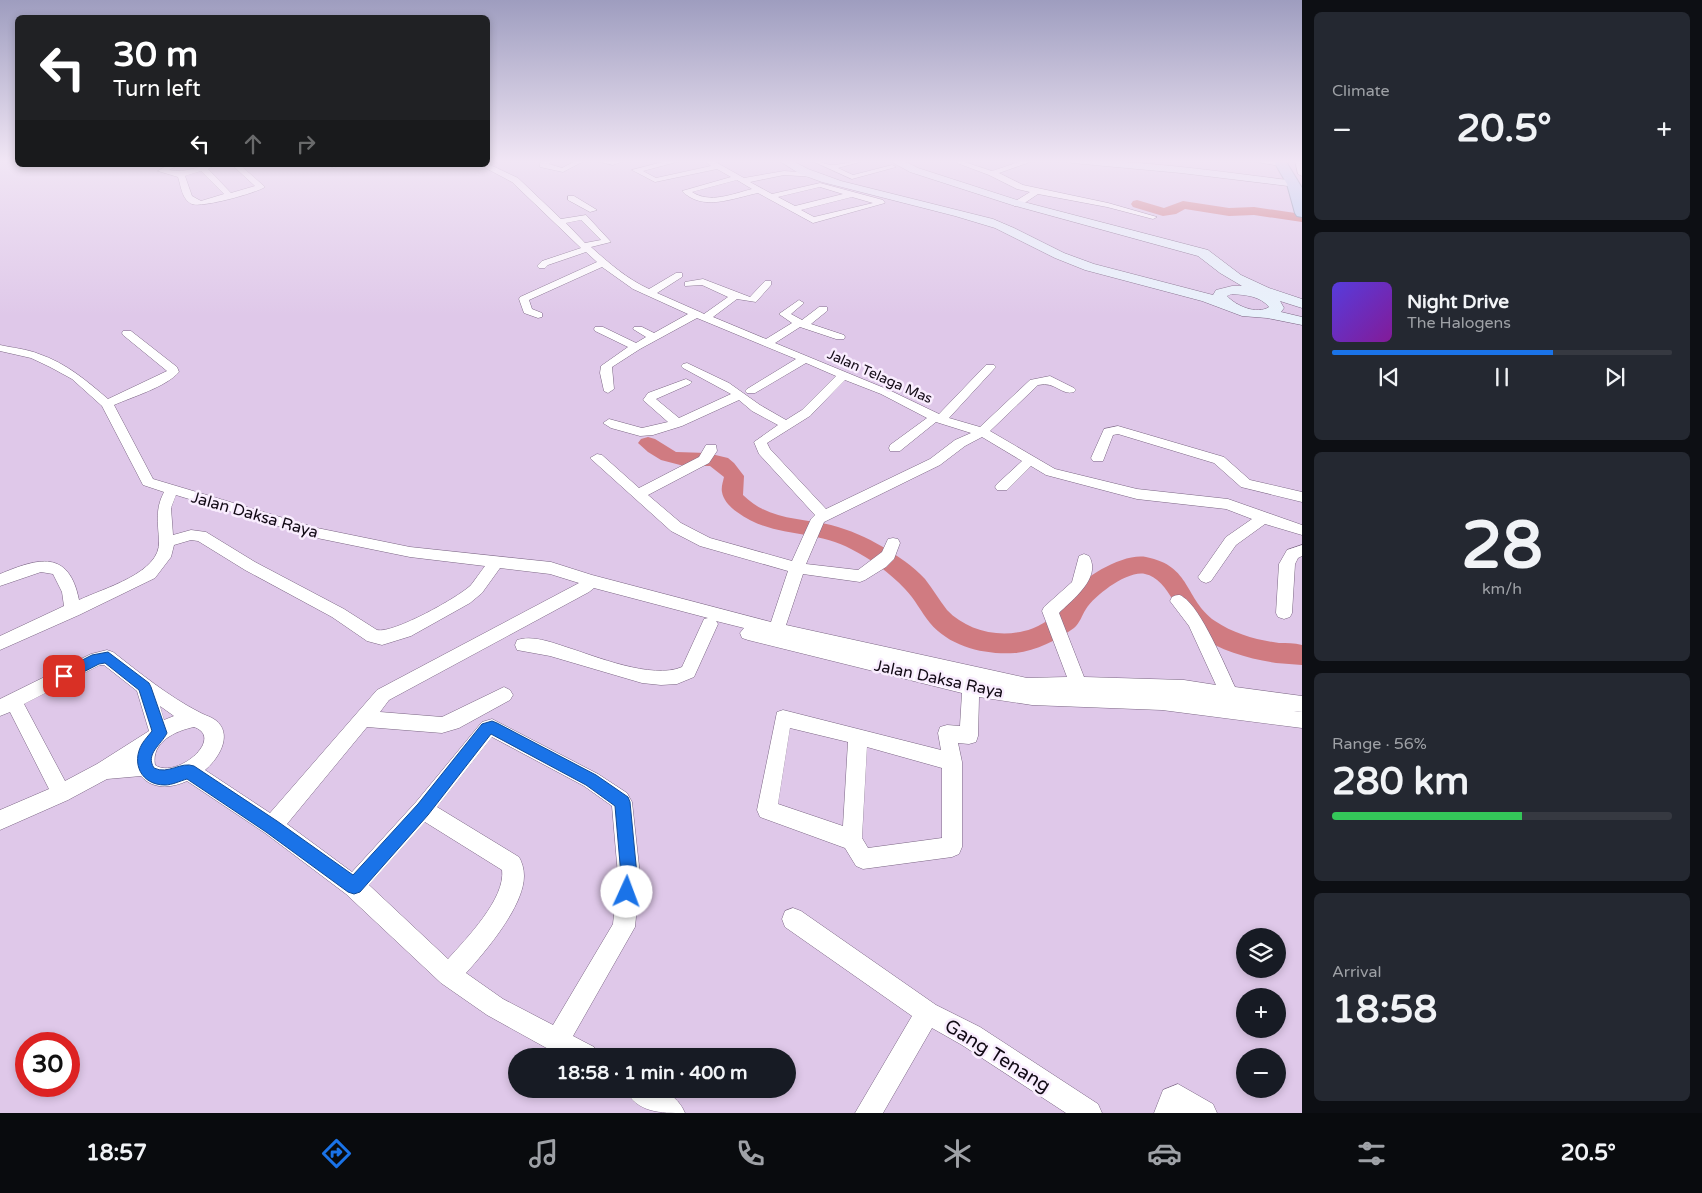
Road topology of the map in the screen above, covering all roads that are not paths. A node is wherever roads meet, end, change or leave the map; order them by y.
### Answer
1 (549, 212) edge
2 (799, 212) edge
3 (846, 212) edge
4 (949, 212) edge
5 (970, 212) edge
6 (1047, 212) edge
7 (1136, 212) edge
8 (589, 213) joint
9 (1153, 216) dead end
10 (557, 219) junction
11 (585, 247) junction
12 (603, 263) junction
13 (542, 266) dead end
14 (679, 275) dead end
15 (768, 283) dead end
16 (688, 284) dead end
17 (650, 293) junction
18 (736, 296) junction
19 (1226, 297) junction
20 (799, 303) dead end
21 (1302, 304) edge
22 (1271, 308) junction
23 (823, 309) dead end
24 (1302, 312) edge
25 (538, 315) dead end
26 (700, 316) junction
27 (1302, 321) edge
28 (802, 324) junction
29 (599, 328) dead end
30 (638, 329) dead end
31 (127, 333) dead end
32 (653, 337) junction
33 (840, 337) dead end
34 (766, 344) junction
35 (636, 347) junction
36 (0, 348) edge
37 (806, 359) junction
38 (686, 366) dead end
39 (990, 367) dead end
40 (843, 375) junction
41 (686, 382) dead end
42 (608, 389) dead end
43 (1070, 390) dead end
44 (745, 393) junction
45 (107, 404) junction
46 (938, 419) junction
47 (676, 422) junction
48 (609, 423) dead end
49 (786, 424) junction
50 (982, 432) junction
51 (895, 448) dead end
52 (709, 453) dead end
53 (597, 458) dead end
54 (1098, 458) dead end
55 (1030, 460) junction
56 (1002, 488) dead end
57 (172, 490) junction
58 (638, 494) junction
59 (1302, 498) edge
60 (1262, 518) junction
61 (819, 522) junction
62 (1302, 530) edge
63 (168, 542) junction
64 (1302, 550) edge
65 (888, 554) dead end
66 (1084, 560) dead end
67 (497, 561) junction
68 (796, 568) junction
69 (1206, 577) dead end
70 (0, 580) edge
71 (582, 581) junction
72 (1178, 601) dead end
73 (73, 611) junction
74 (1284, 613) dead end
75 (710, 624) junction
76 (776, 630) junction
77 (0, 643) edge
78 (523, 645) dead end
79 (1078, 684) junction
80 (145, 687) junction
81 (971, 687) junction
82 (1229, 694) junction
83 (504, 696) dead end
84 (1302, 704) edge
85 (7, 705) edge
86 (362, 718) junction
87 (194, 719) junction
88 (1302, 720) edge
89 (157, 735) junction
90 (858, 736) junction
91 (952, 762) junction
92 (145, 767) junction
93 (104, 770) junction
94 (189, 771) junction
95 (61, 793) junction
96 (423, 809) junction
97 (0, 820) edge
98 (272, 826) junction
99 (852, 840) junction
100 (354, 886) junction
101 (792, 919) dead end
102 (450, 975) junction
103 (928, 1013) junction
104 (556, 1042) junction
105 (568, 1048) edge
106 (651, 1098) edge
107 (672, 1113) edge
108 (868, 1113) edge
109 (1089, 1113) edge
110 (1168, 1113) edge
111 (1204, 1113) edge

1 - 10 street, Jalan Telaga Mas
2 - 3 street
4 - 19 street
5 - 19 street
6 - 21 street
7 - 9 street
8 - 10 street
8 - 11 street
10 - 11 street, Jalan Telaga Mas
11 - 12 street, Jalan Telaga Mas
11 - 13 street
12 - 17 street, Jalan Telaga Mas
12 - 25 street
14 - 17 street
15 - 18 street
16 - 18 street
17 - 26 street, Jalan Telaga Mas
18 - 26 street
19 - 22 street
19 - 22 street
20 - 28 street
22 - 24 street
22 - 27 street
23 - 28 street
26 - 32 street
26 - 34 street, Jalan Telaga Mas
28 - 33 street
28 - 34 street
29 - 35 street
30 - 32 street
31 - 45 street
32 - 35 street
34 - 37 street, Jalan Telaga Mas
35 - 42 street
36 - 45 street, Jalan Daksa Raya
37 - 40 street, Jalan Telaga Mas
37 - 44 street
38 - 44 street
39 - 46 street
40 - 46 street, Jalan Telaga Mas
40 - 49 street
41 - 47 street
43 - 50 street
44 - 47 street
44 - 49 street
45 - 57 street, Jalan Daksa Raya
46 - 50 street, Jalan Telaga Mas
46 - 51 street
47 - 48 street
49 - 61 street
50 - 55 street, Jalan Telaga Mas
50 - 61 street
52 - 58 street
53 - 58 street
54 - 59 street
55 - 56 street
55 - 60 street, Jalan Telaga Mas
57 - 63 street
57 - 67 street, Jalan Daksa Raya
58 - 68 street
60 - 62 street, Jalan Telaga Mas
60 - 69 street
61 - 68 street
63 - 67 street
63 - 73 street
64 - 74 street
65 - 68 street
66 - 79 street
67 - 71 street, Jalan Daksa Raya
68 - 76 street
70 - 73 street
71 - 75 street, Jalan Daksa Raya
71 - 76 street, Jalan Daksa Raya
71 - 86 street
72 - 82 street
73 - 77 street
75 - 78 street
75 - 81 street, Jalan Daksa Raya
76 - 79 street, Jalan Daksa Raya
79 - 82 street, Jalan Daksa Raya
80 - 85 street
80 - 87 street
80 - 89 street
81 - 88 street, Jalan Daksa Raya
81 - 91 street
82 - 84 street, Jalan Daksa Raya
83 - 86 street
85 - 95 street
86 - 98 street
87 - 89 street
87 - 94 street
89 - 92 street
89 - 93 street
90 - 91 street
90 - 99 street
90 - 99 street
91 - 99 street
92 - 93 street
92 - 94 street
93 - 95 street
94 - 98 street
95 - 97 street
96 - 100 street
96 - 102 street
96 - 104 street
98 - 100 street
100 - 102 street
101 - 103 street
102 - 104 street
103 - 108 street, Gang Tenang
103 - 109 street, Gang Tenang
104 - 105 street
106 - 107 street
110 - 111 street

